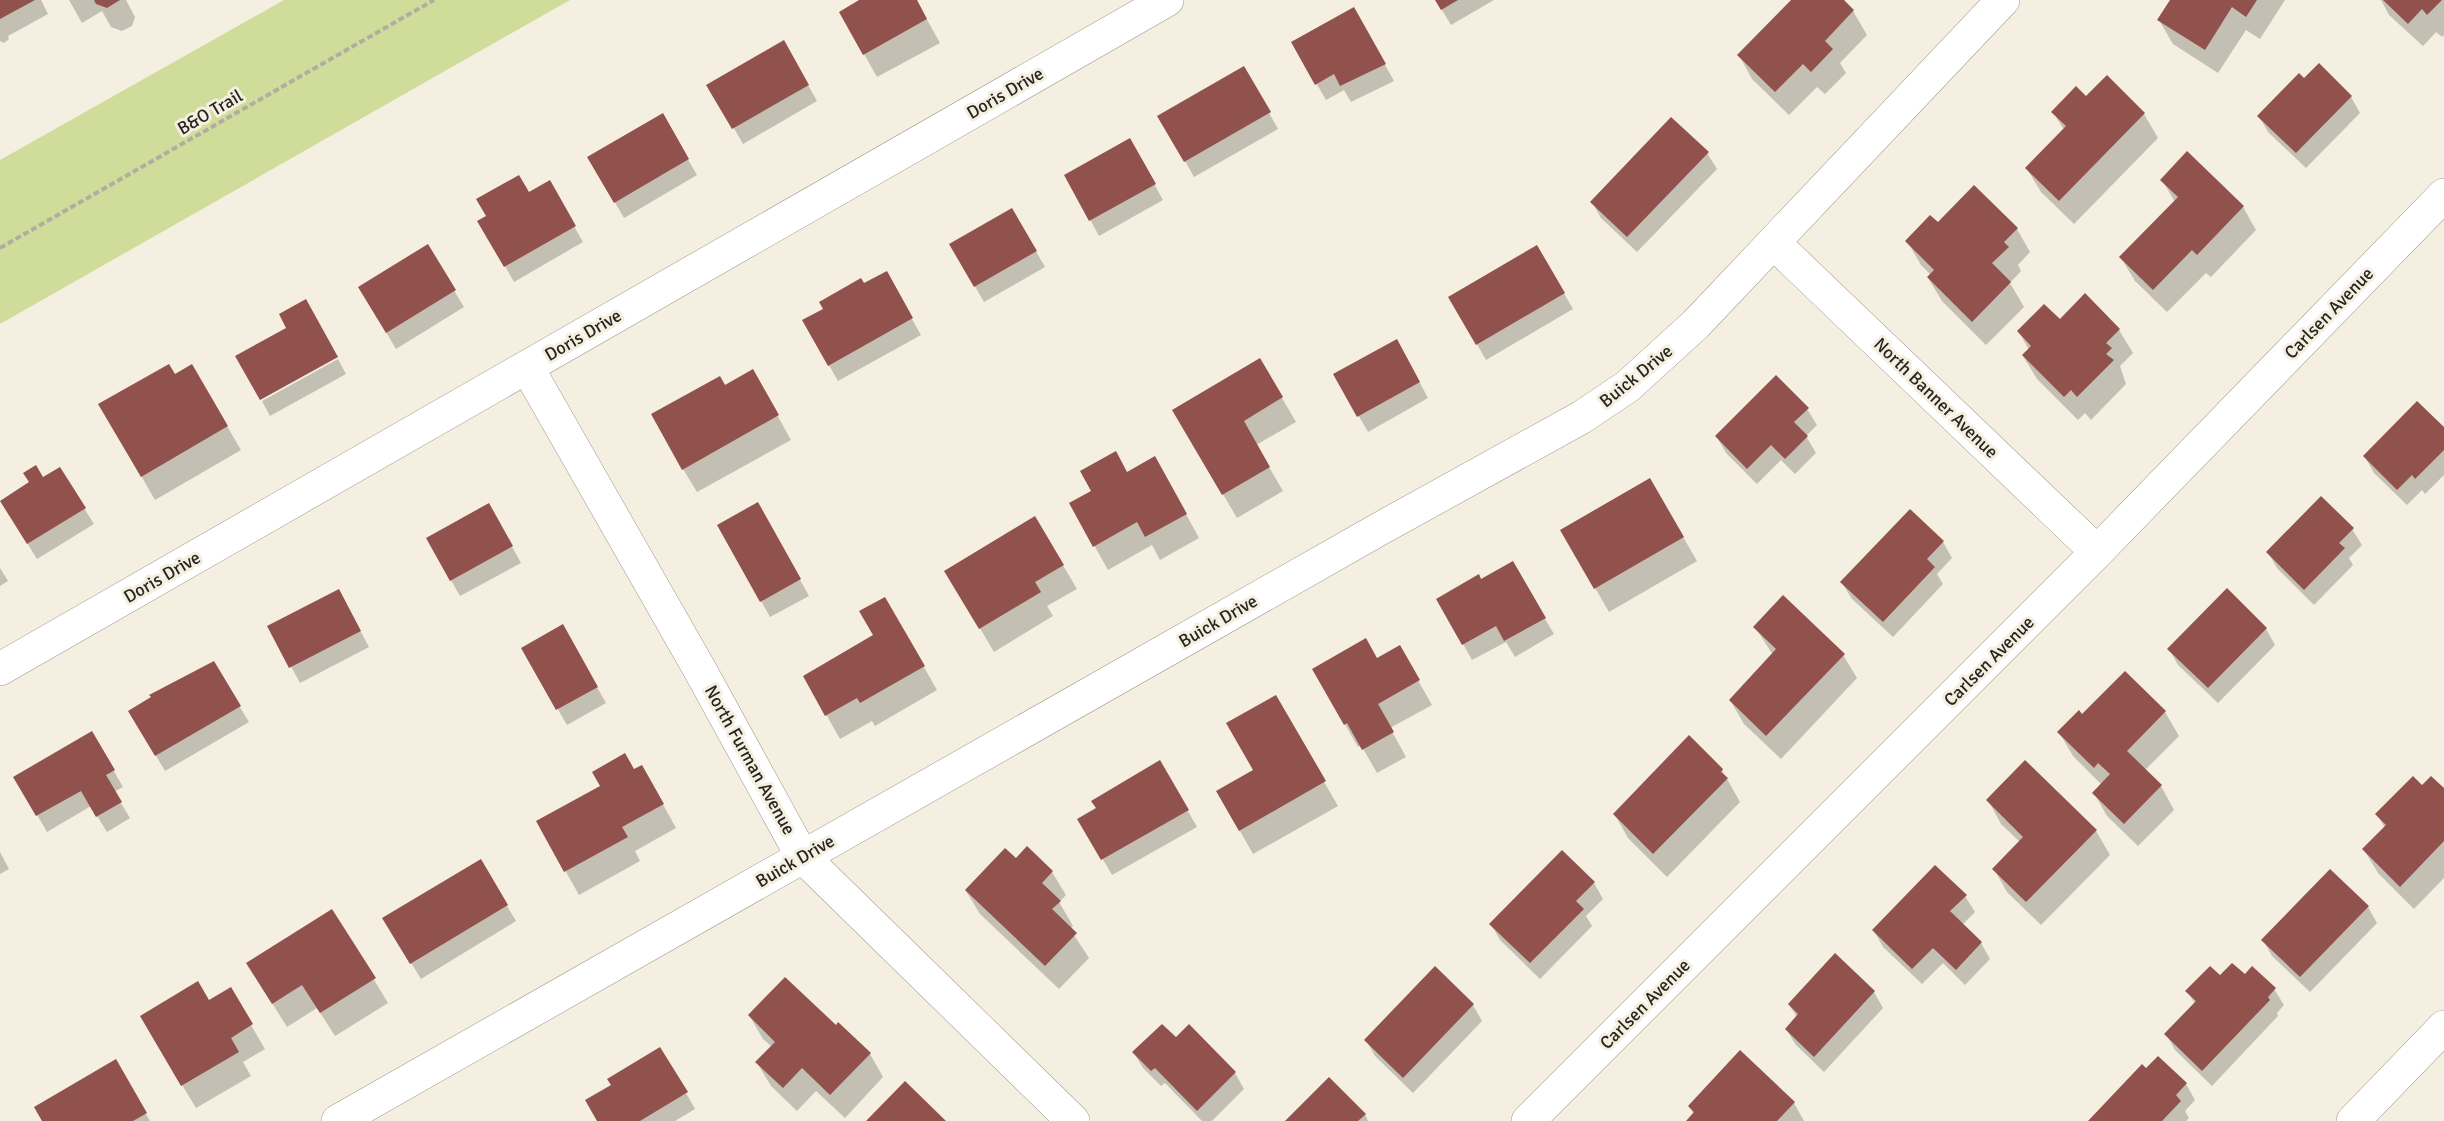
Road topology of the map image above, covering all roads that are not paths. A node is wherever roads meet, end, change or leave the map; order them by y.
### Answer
1 (1167, 0) edge
2 (2003, 0) edge
3 (2444, 195) edge
4 (1774, 243) junction
5 (527, 368) junction
6 (2097, 552) junction
7 (0, 669) edge
8 (802, 856) junction
9 (2444, 1027) edge
10 (338, 1121) edge
11 (1072, 1121) edge
12 (1528, 1121) edge
13 (2353, 1121) edge

1 - 5 street, Doris Drive
2 - 4 street, Buick Drive
3 - 6 street, Carlsen Avenue
4 - 6 street, North Banner Avenue
4 - 8 street, Buick Drive
5 - 7 street, Doris Drive
5 - 8 street, North Furman Avenue
6 - 12 street, Carlsen Avenue
8 - 10 street, Buick Drive
8 - 11 street, North Furman Avenue
9 - 13 street

